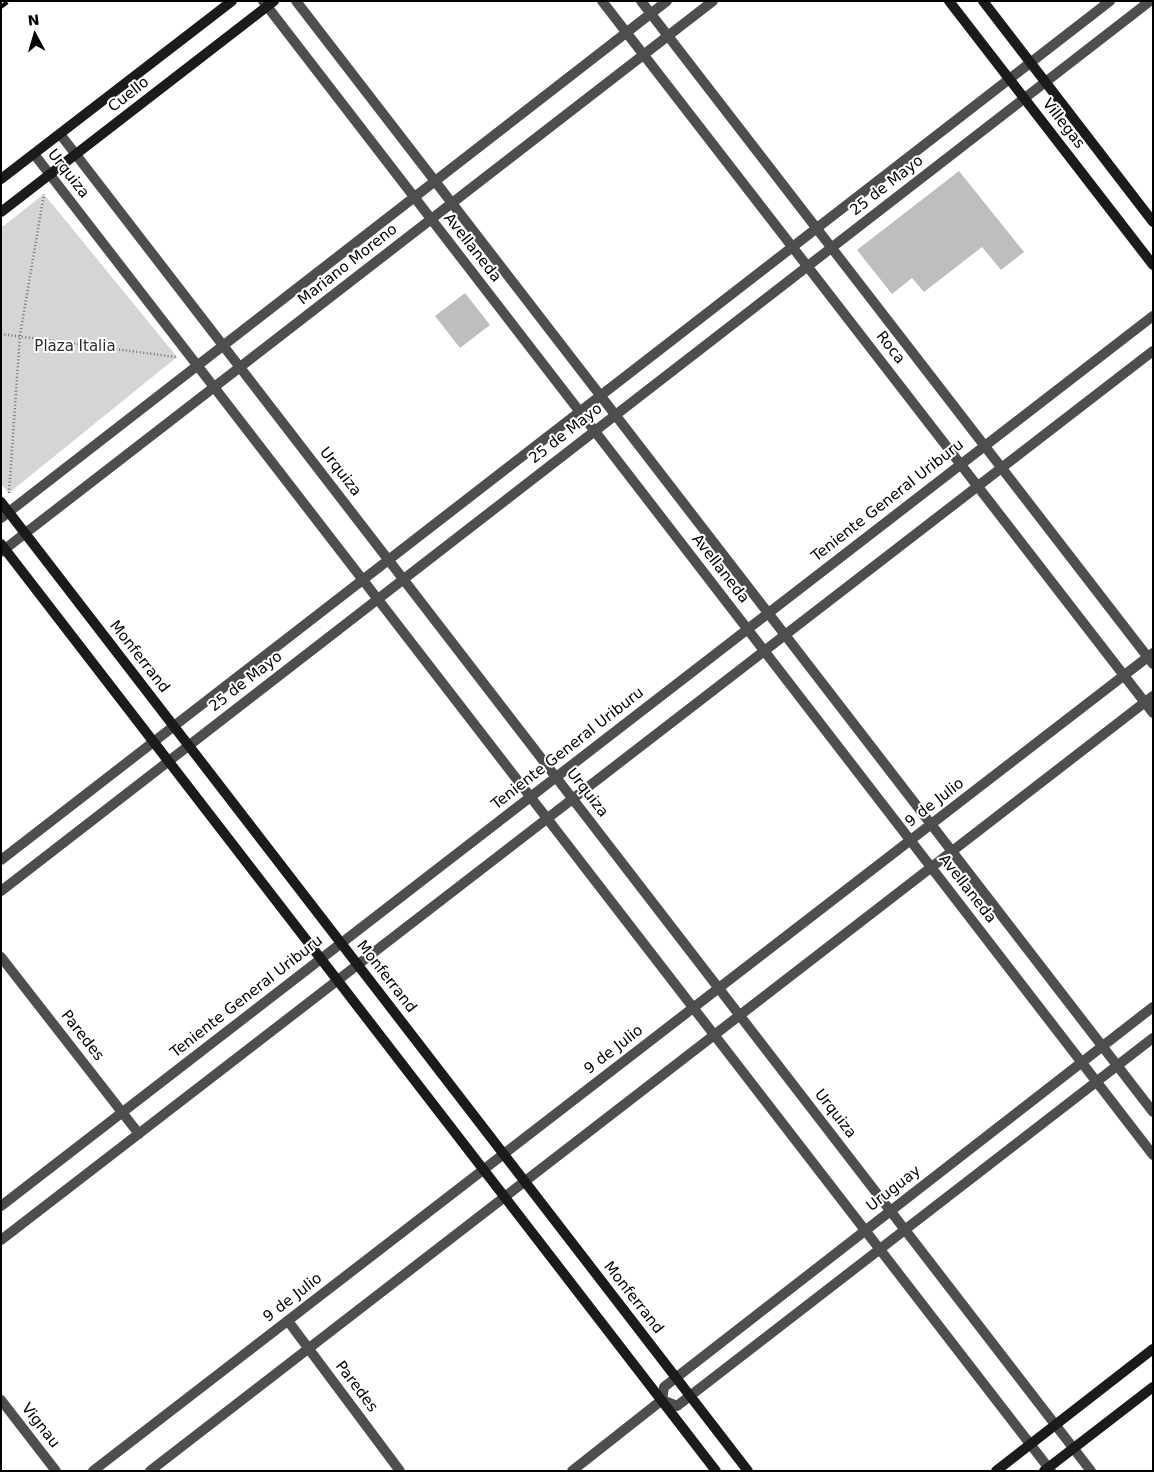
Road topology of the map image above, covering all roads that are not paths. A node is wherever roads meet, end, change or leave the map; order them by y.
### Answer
1 (232, 1) edge
2 (296, 1) edge
3 (602, 1) edge
4 (641, 1) edge
5 (667, 1) edge
6 (713, 1) edge
7 (949, 1) edge
8 (982, 1) edge
9 (1110, 1) edge
10 (1150, 1) edge
11 (268, 3) edge
12 (651, 14) junction
13 (627, 33) junction
14 (668, 36) junction
15 (644, 55) junction
16 (1030, 63) junction
17 (1009, 79) junction
18 (1045, 82) junction
19 (1024, 99) junction
20 (60, 134) junction
21 (34, 154) junction
22 (76, 154) junction
23 (49, 175) junction
24 (1, 179) edge
25 (435, 181) junction
26 (414, 197) junction
27 (452, 203) junction
28 (1, 212) edge
29 (431, 219) junction
30 (1153, 222) edge
31 (816, 229) junction
32 (793, 247) junction
33 (832, 248) junction
34 (1153, 265) edge
35 (808, 266) junction
36 (1153, 316) edge
37 (224, 345) junction
38 (1153, 351) edge
39 (197, 366) junction
40 (240, 367) junction
41 (214, 388) junction
42 (600, 396) junction
43 (580, 412) junction
44 (616, 415) junction
45 (595, 431) junction
46 (984, 446) junction
47 (961, 464) junction
48 (1001, 468) junction
49 (978, 486) junction
50 (1, 502) edge
51 (5, 515) edge
52 (25, 533) junction
53 (2, 548) edge
54 (389, 560) junction
55 (404, 579) junction
56 (362, 580) junction
57 (378, 600) junction
58 (768, 613) junction
59 (748, 629) junction
60 (785, 635) junction
61 (764, 651) junction
62 (1151, 658) edge
63 (1124, 676) junction
64 (1149, 700) edge
65 (1153, 712) edge
66 (174, 726) junction
67 (154, 742) junction
68 (189, 746) junction
69 (169, 761) junction
70 (556, 777) junction
71 (530, 797) junction
72 (573, 799) junction
73 (547, 819) junction
74 (931, 824) junction
75 (910, 840) junction
76 (952, 852) junction
77 (1, 860) edge
78 (931, 868) junction
79 (1, 891) edge
80 (341, 943) junction
81 (1, 956) edge
82 (321, 958) junction
83 (358, 965) junction
84 (338, 980) junction
85 (719, 988) junction
86 (1153, 1007) edge
87 (693, 1008) junction
88 (740, 1015) junction
89 (714, 1035) junction
90 (1153, 1038) edge
91 (1102, 1046) junction
92 (1082, 1062) junction
93 (1117, 1066) junction
94 (1096, 1081) junction
95 (122, 1112) junction
96 (1153, 1112) edge
97 (139, 1134) junction
98 (504, 1154) junction
99 (1153, 1154) edge
100 (484, 1170) junction
101 (525, 1182) junction
102 (505, 1197) junction
103 (1, 1206) edge
104 (890, 1211) junction
105 (905, 1230) junction
106 (865, 1231) junction
107 (1, 1240) edge
108 (880, 1249) junction
109 (288, 1321) junction
110 (308, 1348) junction
111 (1153, 1349) edge
112 (676, 1378) junction
113 (1153, 1387) edge
114 (690, 1396) junction
115 (1, 1400) edge
116 (662, 1400) junction
117 (1055, 1425) junction
118 (1030, 1444) junction
119 (1073, 1448) junction
120 (1048, 1470) edge
121 (56, 1471) edge
122 (93, 1471) edge
123 (150, 1471) edge
124 (400, 1471) edge
125 (572, 1471) edge
126 (716, 1471) edge
127 (748, 1471) edge
128 (996, 1471) edge
129 (1091, 1471) edge

1 - 20 street, Cuello
2 - 25 street, Avellaneda
3 - 13 street, Roca
4 - 12 street, Roca
5 - 12 street, Mariano Moreno
6 - 14 street, Mariano Moreno
7 - 17 street, Villegas
8 - 16 street, Villegas
9 - 16 street, 25 de Mayo
10 - 18 street, 25 de Mayo
11 - 22 street, Cuello
11 - 26 street, Avellaneda
12 - 13 street, Mariano Moreno
12 - 14 street, Roca
13 - 15 street, Roca
13 - 25 street, Mariano Moreno
14 - 15 street, Mariano Moreno
14 - 31 street, Roca
15 - 27 street, Mariano Moreno
15 - 32 street, Roca
16 - 17 street, 25 de Mayo
16 - 18 street, Villegas
17 - 19 street, Villegas
17 - 31 street, 25 de Mayo
18 - 19 street, 25 de Mayo
18 - 30 street, Villegas
19 - 33 street, 25 de Mayo
19 - 34 street, Villegas
20 - 21 street, Cuello
20 - 22 street, Urquiza
21 - 23 street, Urquiza
21 - 24 street, Cuello
22 - 23 street, Cuello
22 - 37 street, Urquiza
23 - 28 street, Cuello
23 - 39 street, Urquiza
25 - 26 street, Mariano Moreno
25 - 27 street, Avellaneda
26 - 29 street, Avellaneda
26 - 37 street, Mariano Moreno
27 - 29 street, Mariano Moreno
27 - 42 street, Avellaneda
29 - 40 street, Mariano Moreno
29 - 43 street, Avellaneda
31 - 32 street, 25 de Mayo
31 - 33 street, Roca
32 - 35 street, Roca
32 - 42 street, 25 de Mayo
33 - 35 street, 25 de Mayo
33 - 46 street, Roca
35 - 44 street, 25 de Mayo
35 - 47 street, Roca
36 - 46 street, Teniente General Uriburu
37 - 39 street, Mariano Moreno
37 - 40 street, Urquiza
38 - 48 street
39 - 41 street, Urquiza
39 - 51 street, Mariano Moreno
40 - 41 street, Mariano Moreno
40 - 54 street, Urquiza
41 - 52 street, Mariano Moreno
41 - 56 street, Urquiza
42 - 43 street, 25 de Mayo
42 - 44 street, Avellaneda
43 - 45 street, Avellaneda
43 - 54 street, 25 de Mayo
44 - 45 street, 25 de Mayo
44 - 58 street, Avellaneda
45 - 55 street, 25 de Mayo
45 - 59 street, Avellaneda
46 - 47 street, Teniente General Uriburu
46 - 48 street, Roca
47 - 49 street, Roca
47 - 58 street, Teniente General Uriburu
48 - 49 street
48 - 62 street, Roca
49 - 60 street
49 - 63 street, Roca
50 - 51 street, Monferrand
51 - 52 street, Monferrand
52 - 53 street, Mariano Moreno
52 - 66 street, Monferrand
53 - 67 street
54 - 55 street, Urquiza
54 - 56 street, 25 de Mayo
55 - 57 street, 25 de Mayo
55 - 70 street, Urquiza
56 - 57 street, Urquiza
56 - 66 street, 25 de Mayo
57 - 68 street, 25 de Mayo
57 - 71 street, Urquiza
58 - 59 street, Teniente General Uriburu
58 - 60 street, Avellaneda
59 - 61 street, Avellaneda
59 - 70 street, Teniente General Uriburu
60 - 61 street
60 - 74 street, Avellaneda
61 - 72 street
61 - 75 street, Avellaneda
62 - 63 street, 9 de Julio
63 - 64 street, Roca
63 - 74 street, 9 de Julio
64 - 65 street, Roca
64 - 76 street
66 - 67 street, 25 de Mayo
66 - 68 street, Monferrand
67 - 69 street
67 - 77 street, 25 de Mayo
68 - 69 street, 25 de Mayo
68 - 80 street, Monferrand
69 - 79 street, 25 de Mayo
69 - 82 street
70 - 71 street, Teniente General Uriburu
70 - 72 street, Urquiza
71 - 73 street, Urquiza
71 - 80 street, Teniente General Uriburu
72 - 73 street
72 - 85 street, Urquiza
73 - 83 street
73 - 87 street, Urquiza
74 - 75 street, 9 de Julio
74 - 76 street, Avellaneda
75 - 78 street, Avellaneda
75 - 85 street, 9 de Julio
76 - 78 street
76 - 91 street, Avellaneda
78 - 88 street
78 - 92 street, Avellaneda
80 - 82 street, Teniente General Uriburu
80 - 83 street, Monferrand
81 - 95 street, Paredes
82 - 84 street
82 - 95 street, Teniente General Uriburu
83 - 84 street
83 - 98 street, Monferrand
84 - 97 street
84 - 100 street
85 - 87 street, 9 de Julio
85 - 88 street, Urquiza
86 - 91 street, Uruguay
87 - 89 street, Urquiza
87 - 98 street, 9 de Julio
88 - 89 street
88 - 104 street, Urquiza
89 - 101 street
89 - 106 street, Urquiza
90 - 93 street
91 - 92 street, Uruguay
91 - 93 street, Avellaneda
92 - 94 street, Avellaneda
92 - 104 street, Uruguay
93 - 94 street
93 - 96 street, Avellaneda
94 - 99 street, Avellaneda
94 - 105 street
95 - 97 street, Paredes
95 - 103 street, Teniente General Uriburu
97 - 107 street
98 - 100 street, 9 de Julio
98 - 101 street, Monferrand
100 - 102 street
100 - 109 street, 9 de Julio
101 - 102 street
101 - 112 street, Monferrand
102 - 110 street
102 - 116 street
104 - 105 street, Urquiza
104 - 106 street, Uruguay
105 - 108 street
105 - 117 street, Urquiza
106 - 108 street, Urquiza
106 - 112 street, Uruguay
108 - 114 street
108 - 118 street, Urquiza
109 - 110 street, Paredes
109 - 122 street, 9 de Julio
110 - 123 street
110 - 124 street, Paredes
111 - 117 street
112 - 114 street, Monferrand
112 - 116 street, Uruguay
113 - 119 street
114 - 116 street
114 - 127 street, Monferrand
115 - 121 street, Vignau
116 - 125 street, Uruguay
116 - 126 street
117 - 118 street
117 - 119 street, Urquiza
118 - 120 street, Urquiza
118 - 128 street
119 - 120 street
119 - 129 street, Urquiza

